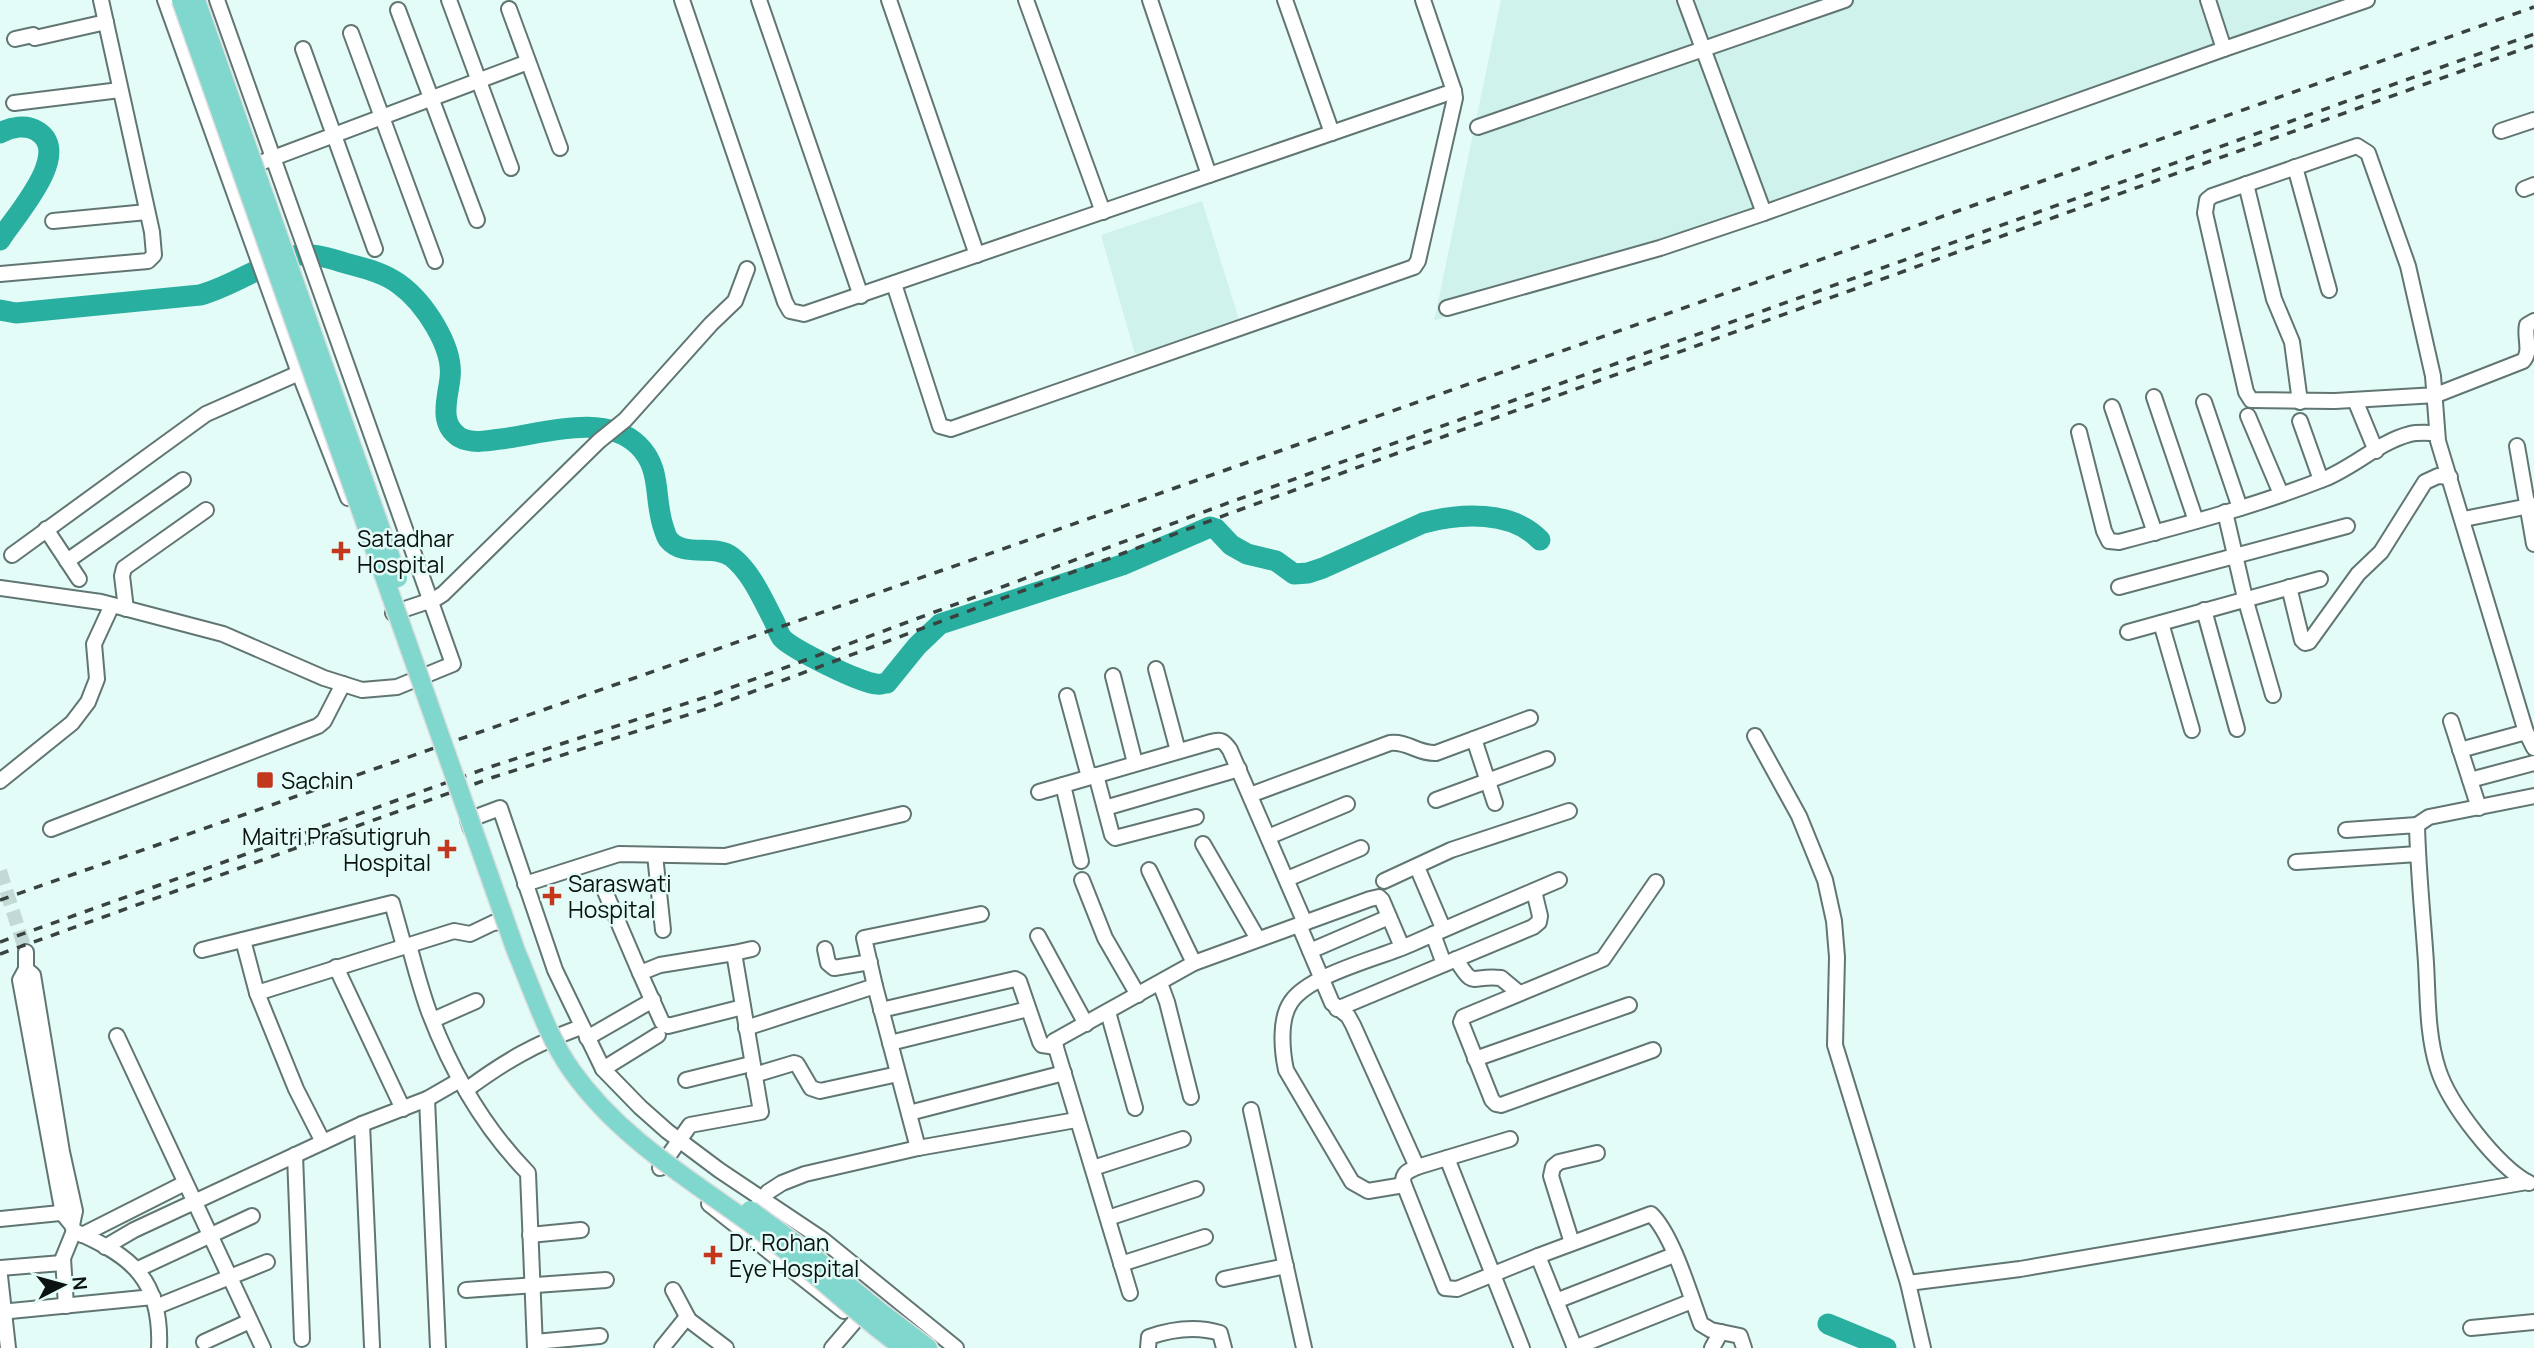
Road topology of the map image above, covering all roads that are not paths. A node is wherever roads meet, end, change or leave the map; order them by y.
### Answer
1 (100, 0) edge
2 (165, 0) edge
3 (181, 0) edge
4 (196, 0) edge
5 (217, 0) edge
6 (449, 0) edge
7 (682, 0) edge
8 (759, 0) edge
9 (889, 0) edge
10 (1026, 0) edge
11 (1150, 0) edge
12 (1285, 0) edge
13 (1423, 0) edge
14 (1685, 0) edge
15 (1844, 0) edge
16 (2208, 0) edge
17 (2367, 0) edge
18 (509, 9) dead end
19 (398, 10) dead end
20 (106, 22) junction
21 (351, 33) dead end
22 (15, 39) dead end
23 (303, 49) dead end
24 (2224, 49) junction
25 (1703, 50) junction
26 (528, 62) junction
27 (478, 80) junction
28 (120, 90) junction
29 (1454, 90) junction
30 (430, 98) junction
31 (14, 103) dead end
32 (381, 117) junction
33 (2534, 120) edge
34 (1478, 127) dead end
35 (2501, 131) dead end
36 (1332, 132) junction
37 (334, 135) junction
38 (560, 148) dead end
39 (273, 158) junction
40 (2295, 167) junction
41 (510, 168) dead end
42 (229, 175) junction
43 (1209, 175) junction
44 (2246, 184) junction
45 (147, 212) junction
46 (1102, 212) junction
47 (1764, 213) junction
48 (477, 220) dead end
49 (53, 221) dead end
50 (375, 249) dead end
51 (977, 255) junction
52 (435, 261) dead end
53 (747, 270) dead end
54 (0, 274) edge
55 (894, 284) junction
56 (2329, 290) dead end
57 (861, 296) junction
58 (1447, 308) dead end
59 (2534, 321) edge
60 (299, 373) junction
61 (2436, 395) junction
62 (2154, 397) dead end
63 (2355, 400) junction
64 (2300, 401) junction
65 (2204, 402) dead end
66 (2112, 407) dead end
67 (2248, 416) dead end
68 (2300, 421) dead end
69 (2079, 432) dead end
70 (2436, 433) junction
71 (2517, 446) dead end
72 (2376, 451) junction
73 (2450, 477) junction
74 (183, 480) dead end
75 (2321, 480) junction
76 (2281, 494) junction
77 (2531, 506) edge
78 (2240, 508) junction
79 (206, 510) dead end
80 (2225, 512) junction
81 (2464, 519) junction
82 (2196, 521) junction
83 (2347, 526) dead end
84 (46, 529) junction
85 (2155, 533) junction
86 (2534, 544) edge
87 (12, 555) dead end
88 (2235, 557) junction
89 (67, 561) junction
90 (79, 579) dead end
91 (2320, 579) dead end
92 (2119, 587) dead end
93 (2289, 587) junction
94 (0, 588) edge
95 (2245, 598) junction
96 (430, 601) junction
97 (119, 607) junction
98 (2204, 610) junction
99 (393, 613) junction
100 (2161, 623) junction
101 (2128, 632) dead end
102 (1156, 669) dead end
103 (1113, 676) dead end
104 (416, 679) junction
105 (343, 684) junction
106 (2273, 695) dead end
107 (1066, 696) dead end
108 (1530, 718) dead end
109 (2451, 721) dead end
110 (2237, 729) dead end
111 (2192, 730) dead end
112 (2526, 732) junction
113 (1755, 736) dead end
114 (1475, 739) junction
115 (2534, 748) edge
116 (2460, 750) junction
117 (1178, 751) junction
118 (1547, 760) dead end
119 (1135, 763) junction
120 (2534, 763) edge
121 (1239, 769) junction
122 (1093, 776) junction
123 (2470, 780) junction
124 (0, 781) edge
125 (1488, 782) junction
126 (1063, 785) junction
127 (1039, 792) dead end
128 (1250, 795) junction
129 (2534, 796) edge
130 (1436, 800) dead end
131 (1495, 803) dead end
132 (1347, 804) dead end
133 (1105, 808) junction
134 (2479, 808) junction
135 (1569, 811) dead end
136 (903, 814) dead end
137 (1196, 817) dead end
138 (2417, 825) junction
139 (51, 829) dead end
140 (2346, 831) dead end
141 (1268, 838) junction
142 (1203, 845) dead end
143 (1361, 848) dead end
144 (2418, 854) junction
145 (655, 855) junction
146 (1081, 861) dead end
147 (2296, 862) dead end
148 (1417, 867) junction
149 (1149, 870) dead end
150 (1287, 879) junction
151 (1082, 880) dead end
152 (1559, 880) dead end
153 (1384, 881) dead end
154 (1656, 882) dead end
155 (524, 884) junction
156 (604, 889) dead end
157 (1534, 891) junction
158 (981, 914) dead end
159 (1389, 917) junction
160 (500, 922) junction
161 (1302, 924) junction
162 (663, 930) dead end
163 (1438, 931) junction
164 (1038, 936) dead end
165 (1258, 939) junction
166 (243, 940) junction
167 (406, 945) junction
168 (1402, 947) junction
169 (752, 949) dead end
170 (825, 949) dead end
171 (202, 950) dead end
172 (1310, 951) junction
173 (26, 952) tunnel mouth
174 (734, 953) junction
175 (1450, 961) junction
176 (870, 962) junction
177 (1195, 963) junction
178 (336, 967) junction
179 (640, 973) junction
180 (1321, 978) junction
181 (1160, 984) junction
182 (875, 986) junction
183 (257, 993) junction
184 (1518, 993) junction
185 (1138, 995) junction
186 (653, 1000) junction
187 (475, 1001) dead end
188 (1629, 1004) dead end
189 (743, 1007) junction
190 (1028, 1009) junction
191 (1337, 1009) junction
192 (881, 1010) junction
193 (1108, 1012) junction
194 (433, 1020) junction
195 (1086, 1024) junction
196 (746, 1028) junction
197 (584, 1032) junction
198 (658, 1035) dead end
199 (117, 1036) dead end
200 (546, 1040) junction
201 (890, 1043) junction
202 (1056, 1047) junction
203 (1653, 1050) dead end
204 (1475, 1059) junction
205 (603, 1069) junction
206 (753, 1070) junction
207 (1064, 1073) junction
208 (898, 1074) junction
209 (686, 1080) dead end
210 (463, 1085) junction
211 (1191, 1097) dead end
212 (427, 1099) junction
213 (1135, 1108) dead end
214 (403, 1109) junction
215 (1251, 1110) dead end
216 (909, 1113) junction
217 (1076, 1120) junction
218 (362, 1124) junction
219 (1183, 1139) dead end
220 (1510, 1139) dead end
221 (680, 1141) junction
222 (323, 1142) junction
223 (918, 1148) junction
224 (1597, 1153) dead end
225 (295, 1155) junction
226 (1447, 1158) junction
227 (1417, 1167) junction
228 (660, 1168) junction
229 (1093, 1168) junction
230 (2530, 1183) edge
231 (185, 1184) junction
232 (1404, 1185) junction
233 (1196, 1189) dead end
234 (763, 1198) junction
235 (194, 1202) junction
236 (252, 1216) dead end
237 (1108, 1218) junction
238 (0, 1219) edge
239 (73, 1223) junction
240 (742, 1229) junction
241 (581, 1230) dead end
242 (530, 1235) junction
243 (209, 1236) junction
244 (1205, 1237) dead end
245 (1572, 1243) junction
246 (105, 1247) junction
247 (1674, 1255) junction
248 (1538, 1256) junction
249 (267, 1262) dead end
250 (62, 1264) junction
251 (1122, 1264) junction
252 (1286, 1266) junction
253 (0, 1268) edge
254 (138, 1269) junction
255 (1492, 1275) junction
256 (0, 1276) edge
257 (229, 1277) junction
258 (1224, 1279) dead end
259 (606, 1280) dead end
260 (1908, 1283) junction
261 (533, 1287) junction
262 (466, 1290) dead end
263 (673, 1290) dead end
264 (1130, 1293) dead end
265 (1692, 1300) junction
266 (1556, 1301) junction
267 (155, 1302) junction
268 (66, 1306) junction
269 (2, 1312) edge
270 (687, 1317) junction
271 (856, 1320) junction
272 (250, 1321) junction
273 (880, 1321) junction
274 (2534, 1322) edge
275 (2471, 1328) dead end
276 (1721, 1332) junction
277 (600, 1336) dead end
278 (302, 1339) dead end
279 (204, 1342) dead end
280 (535, 1345) edge
281 (372, 1346) edge
282 (722, 1347) edge
283 (8, 1348) edge
284 (159, 1348) edge
285 (263, 1348) edge
286 (438, 1348) edge
287 (662, 1348) edge
288 (832, 1348) edge
289 (890, 1348) edge
290 (903, 1348) edge
291 (928, 1348) edge
292 (956, 1348) edge
293 (1148, 1348) edge
294 (1224, 1348) edge
295 (1304, 1348) edge
296 (1522, 1348) edge
297 (1575, 1348) edge
298 (1712, 1348) edge
299 (1744, 1348) edge
300 (1923, 1348) edge

1 - 20 street
2 - 42 street
3 - 273 main road, bridge
4 - 273 main road, bridge
5 - 39 street
6 - 27 street
7 - 57 street
8 - 57 street
9 - 51 street
10 - 46 street
11 - 43 street
12 - 36 street
13 - 29 street
14 - 25 street
15 - 25 street
16 - 24 street
17 - 24 street
18 - 26 street
19 - 30 street
20 - 22 street
20 - 28 street
21 - 32 street
23 - 37 street
24 - 47 street
25 - 34 street
25 - 47 street
26 - 27 street
26 - 38 street
27 - 30 street
27 - 41 street
28 - 31 street
28 - 45 street
29 - 36 street
29 - 55 street
30 - 32 street
30 - 48 street
32 - 37 street
32 - 52 street
33 - 35 street
36 - 43 street
37 - 39 street
37 - 50 street
39 - 42 street
39 - 96 street
40 - 44 street
40 - 56 street
40 - 61 street
42 - 60 street
43 - 46 street
44 - 64 street
44 - 64 street
45 - 49 street
45 - 54 street
46 - 51 street
47 - 58 street
51 - 55 street
53 - 96 street
55 - 57 street
59 - 61 street
60 - 84 street
60 - 99 street
61 - 63 street
61 - 70 street
62 - 82 street
63 - 64 street
63 - 72 street
65 - 78 street
66 - 85 street
67 - 76 street
68 - 75 street
69 - 85 street
70 - 72 street
70 - 73 street
71 - 77 street
72 - 75 street
73 - 81 street
73 - 93 street
74 - 89 street
75 - 76 street
76 - 78 street
77 - 81 street
77 - 86 street
78 - 80 street
79 - 97 street
80 - 82 street
80 - 88 street
81 - 112 street
82 - 85 street
83 - 88 street
84 - 87 street
84 - 89 street
88 - 92 street
88 - 95 street
89 - 90 street
91 - 93 street
93 - 95 street
94 - 97 street
95 - 98 street
95 - 106 street
96 - 99 street
96 - 104 street
97 - 105 street
97 - 124 street
98 - 100 street
98 - 110 street
99 - 104 street
100 - 101 street
100 - 111 street
102 - 117 street
103 - 119 street
104 - 105 street
105 - 139 street
107 - 122 street
108 - 114 street
109 - 116 street
112 - 115 street
112 - 116 street
113 - 260 street
114 - 125 street
114 - 128 street
116 - 123 street
117 - 119 street
117 - 121 street
118 - 125 street
119 - 122 street
120 - 123 street
121 - 128 street
121 - 133 street
122 - 126 street
122 - 133 street
123 - 134 street
125 - 130 street
125 - 131 street
126 - 127 street
126 - 146 street
128 - 141 street
129 - 134 street
132 - 141 street
133 - 137 street
134 - 138 street
135 - 148 street
136 - 145 street
138 - 140 street
138 - 144 street
141 - 150 street
142 - 165 street
143 - 150 street
144 - 147 street
144 - 230 street
145 - 155 street
145 - 162 street
148 - 153 street
148 - 163 street
149 - 177 street
150 - 161 street
151 - 185 street
152 - 157 street
154 - 184 street
155 - 160 street
155 - 197 street
156 - 179 street
157 - 163 street
157 - 175 street
158 - 176 street
159 - 161 street
159 - 168 street
159 - 172 street
160 - 167 street
160 - 200 street
161 - 165 street
161 - 172 street
163 - 168 street
163 - 175 street
164 - 195 street
165 - 177 street
166 - 167 street
166 - 171 street
166 - 183 street
167 - 178 street
167 - 194 street
168 - 180 street
169 - 174 street
170 - 176 street
172 - 180 street
173 - 239 street
174 - 179 street
174 - 189 street
175 - 184 street
175 - 191 street
176 - 182 street
177 - 181 street
178 - 183 street
178 - 214 street
179 - 186 street
180 - 191 street
180 - 232 street
181 - 185 street
181 - 211 street
182 - 192 street
182 - 196 street
183 - 222 street
184 - 204 street
185 - 193 street
186 - 189 street
186 - 197 street
187 - 194 street
188 - 204 street
189 - 196 street
190 - 192 street
190 - 201 street
190 - 202 street
191 - 227 street
192 - 201 street
193 - 195 street
193 - 213 street
194 - 210 street
195 - 202 street
196 - 206 street
197 - 200 street
197 - 205 street
198 - 205 street
199 - 231 street
200 - 210 street
200 - 228 street
201 - 208 street
202 - 207 street
203 - 204 street
205 - 221 street
206 - 208 street
206 - 209 street
206 - 221 street
207 - 216 street
207 - 217 street
208 - 216 street
210 - 212 street
210 - 242 street
212 - 214 street
212 - 286 street
214 - 218 street
215 - 252 street
216 - 223 street
217 - 223 street
217 - 229 street
218 - 222 street
218 - 281 street
219 - 229 street
220 - 226 street
221 - 228 street
221 - 234 street
222 - 225 street
223 - 234 street
224 - 245 street
225 - 235 street
225 - 278 street
226 - 227 street
226 - 255 street
227 - 232 street
228 - 240 street
229 - 237 street
230 - 260 street
231 - 235 street
231 - 239 street
232 - 255 street
233 - 237 street
234 - 240 street
234 - 292 street
235 - 243 street
235 - 246 street
236 - 243 street
237 - 251 street
238 - 239 street
239 - 246 street
239 - 250 street
240 - 271 street
241 - 242 street
242 - 261 street
243 - 254 street
243 - 257 street
244 - 251 street
245 - 247 street
245 - 248 street
246 - 254 street
247 - 265 street
247 - 266 street
248 - 255 street
248 - 266 street
249 - 257 street
250 - 253 street
250 - 268 street
251 - 264 street
252 - 258 street
252 - 295 street
254 - 267 street
255 - 296 street
256 - 269 street
257 - 267 street
257 - 272 street
259 - 261 street
260 - 300 street
261 - 262 street
261 - 280 street
263 - 270 street
265 - 276 street
265 - 297 street
266 - 297 street
267 - 268 street
267 - 284 street
268 - 269 street
269 - 283 street
270 - 282 street
270 - 287 street
271 - 288 street
271 - 289 street
272 - 279 street
272 - 285 street
273 - 290 main road
273 - 291 main road
274 - 275 street
276 - 298 street
276 - 299 street
277 - 280 street
293 - 294 street

